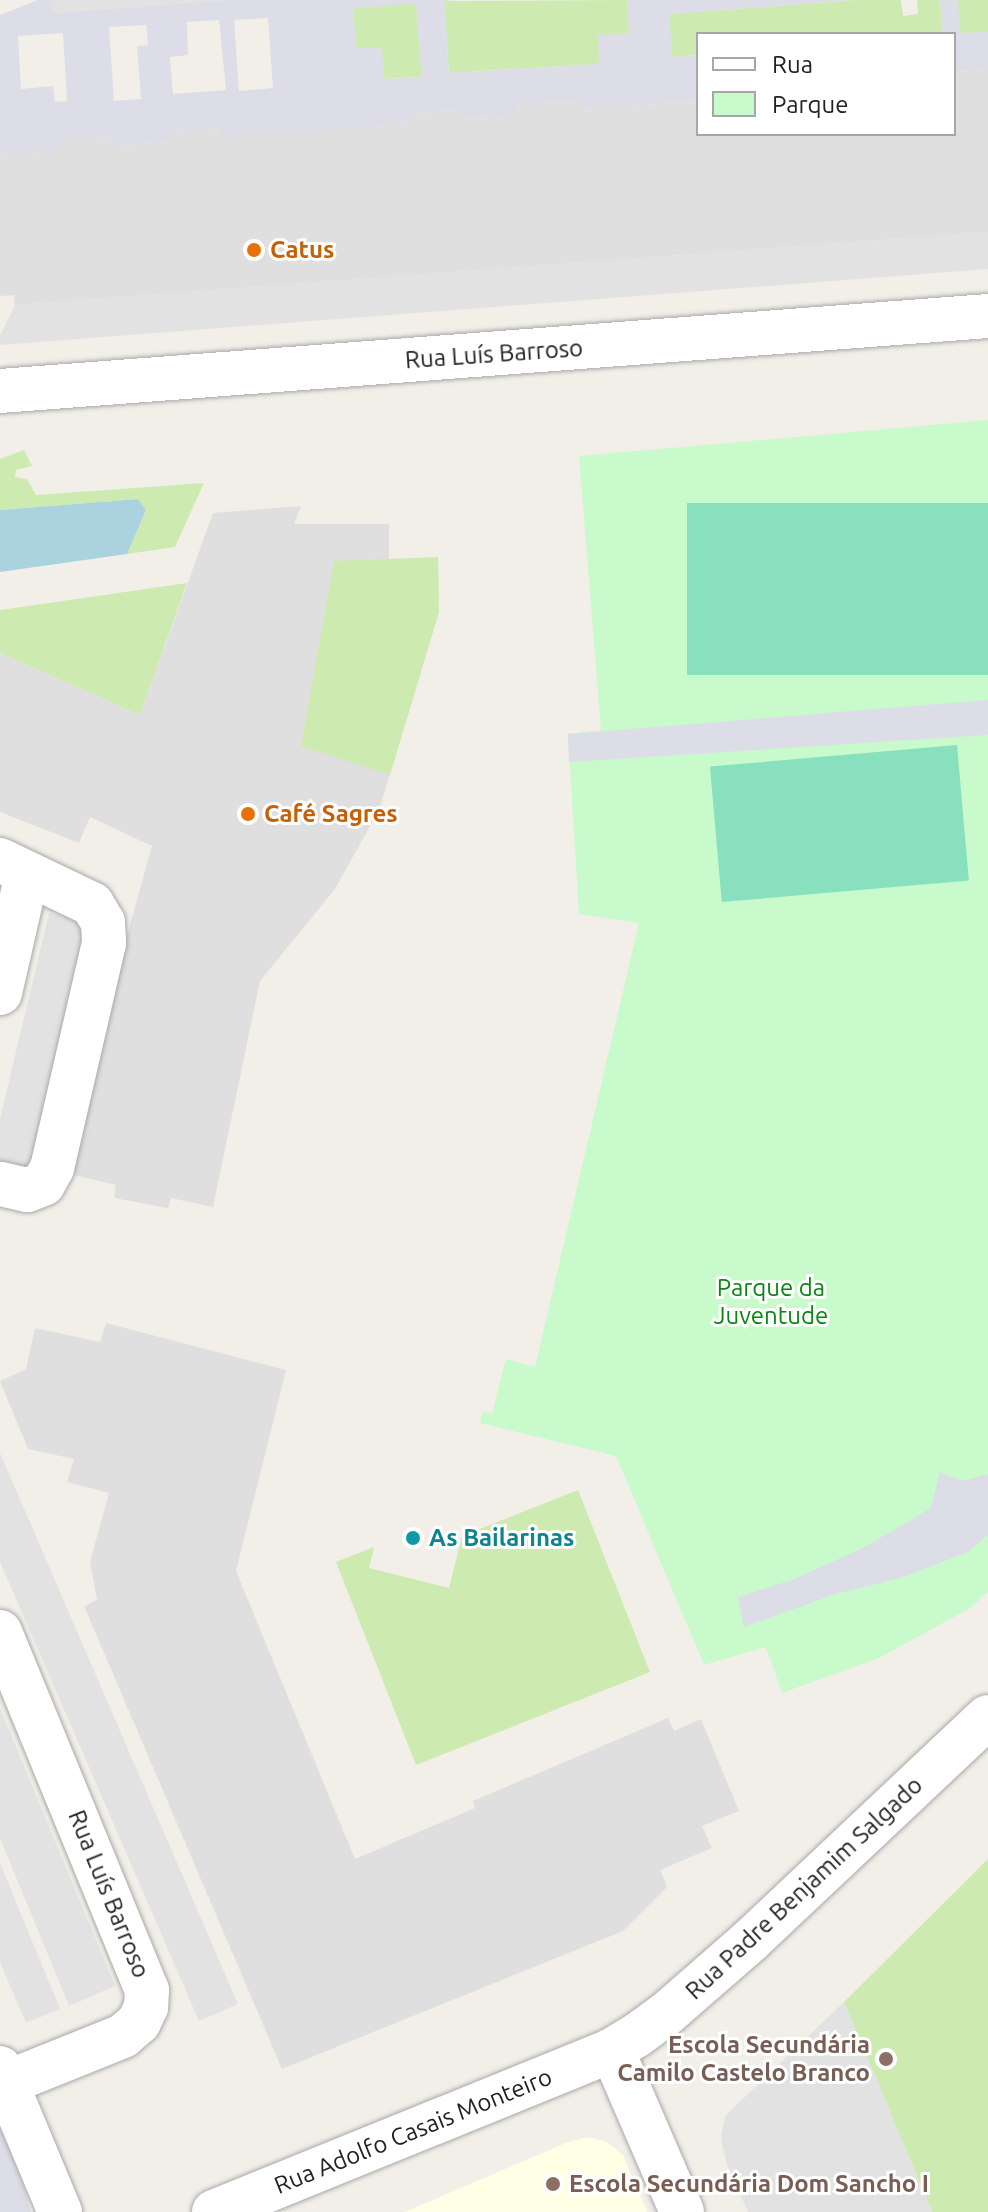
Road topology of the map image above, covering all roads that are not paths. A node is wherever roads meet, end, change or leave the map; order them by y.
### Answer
1 (988, 316) edge
2 (0, 391) edge
3 (14, 867) edge
4 (0, 993) edge
5 (0, 1184) edge
6 (0, 1632) edge
7 (988, 1717) edge
8 (612, 2050) junction
9 (3, 2075) edge
10 (60, 2212) edge
11 (214, 2212) edge
12 (682, 2212) edge

1 - 2 street, Rua Luís Barroso
3 - 4 street
3 - 5 street
6 - 9 street, Rua Luís Barroso
7 - 8 street, Rua Padre Benjamim Salgado
8 - 11 street, Rua Adolfo Casais Monteiro
8 - 12 street
9 - 10 street, Rua Luís Barroso

